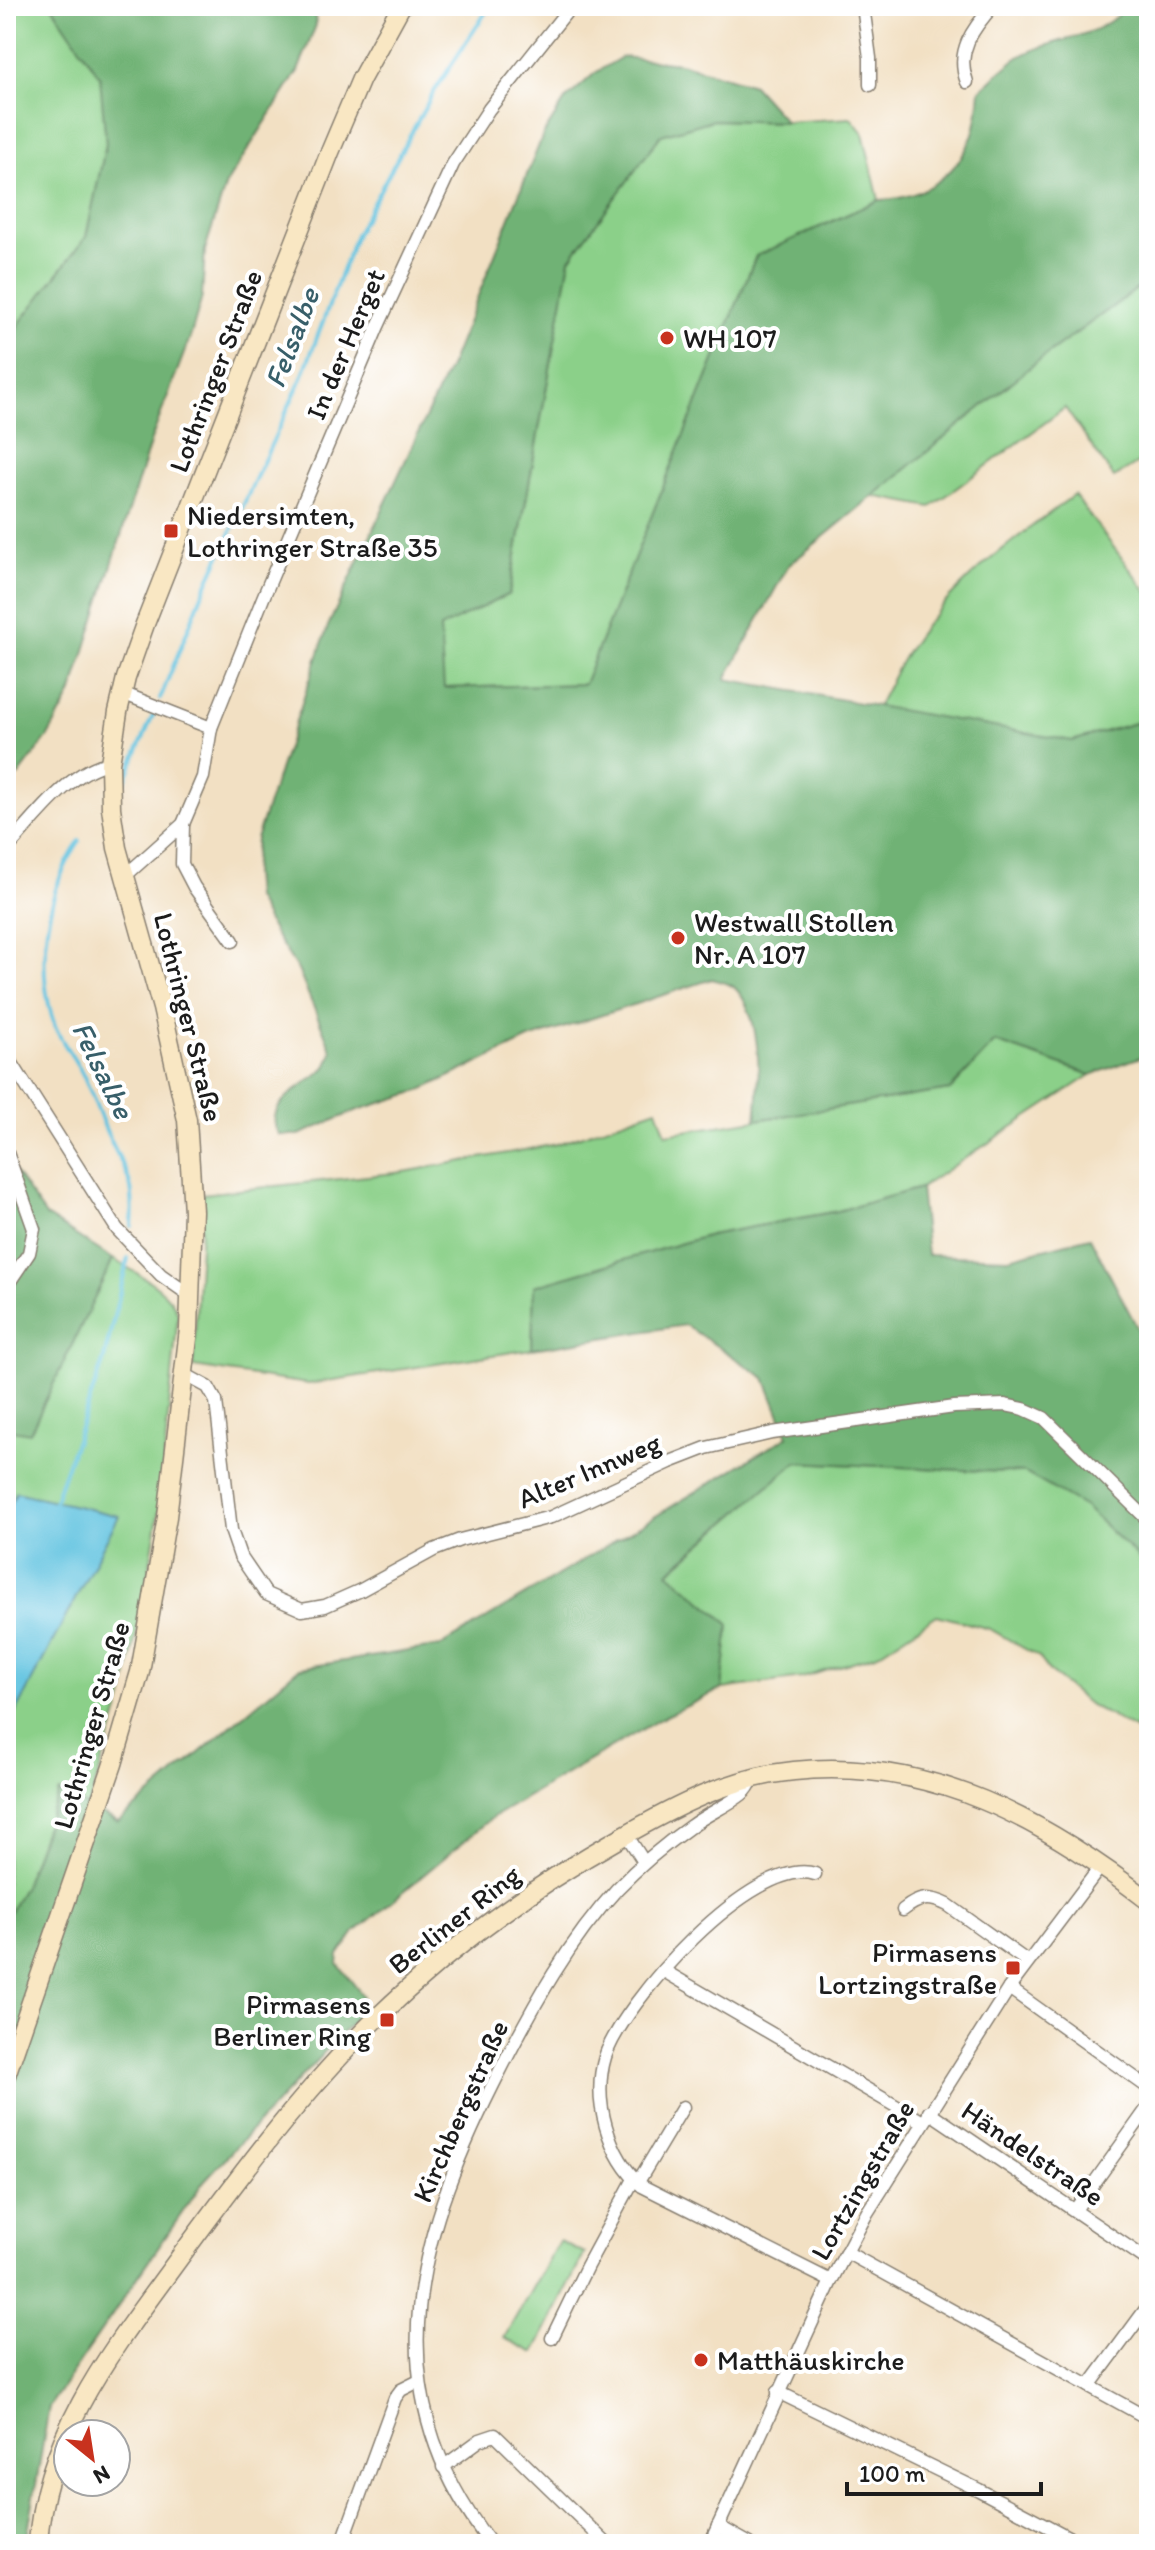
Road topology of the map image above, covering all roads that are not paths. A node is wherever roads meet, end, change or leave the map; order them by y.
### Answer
1 (401, 6) edge
2 (571, 6) edge
3 (863, 6) edge
4 (993, 6) edge
5 (967, 82) dead end
6 (870, 85) dead end
7 (122, 693) junction
8 (211, 728) junction
9 (110, 763) junction
10 (183, 824) junction
11 (6, 850) edge
12 (125, 876) junction
13 (233, 941) dead end
14 (6, 1054) edge
15 (10, 1070) edge
16 (6, 1150) edge
17 (6, 1287) edge
18 (191, 1296) junction
19 (184, 1374) junction
20 (1149, 1521) edge
21 (752, 1779) junction
22 (626, 1834) junction
23 (644, 1862) junction
24 (1101, 1866) junction
25 (815, 1874) dead end
26 (1149, 1901) edge
27 (903, 1910) dead end
28 (1028, 1962) junction
29 (664, 1971) junction
30 (1009, 1988) junction
31 (6, 2075) edge
32 (1149, 2088) edge
33 (1149, 2106) edge
34 (683, 2107) dead end
35 (926, 2117) junction
36 (636, 2181) junction
37 (1075, 2210) junction
38 (846, 2252) junction
39 (1149, 2261) edge
40 (831, 2281) junction
41 (1149, 2305) edge
42 (552, 2338) dead end
43 (419, 2381) junction
44 (1089, 2386) junction
45 (778, 2392) junction
46 (1149, 2419) edge
47 (443, 2467) junction
48 (718, 2526) junction
49 (38, 2544) edge
50 (342, 2544) edge
51 (491, 2544) edge
52 (607, 2544) edge
53 (710, 2544) edge
54 (750, 2544) edge
55 (1081, 2544) edge

1 - 7 main road, Lothringer Straße
2 - 8 street, In der Herget
3 - 6 street
4 - 5 street
7 - 8 street
7 - 9 main road, Lothringer Straße
8 - 10 street, In der Herget
9 - 11 street
9 - 12 main road, Lothringer Straße
10 - 12 street, In der Herget
10 - 13 street, In der Herget
12 - 18 main road, Lothringer Straße
14 - 15 street
15 - 18 street
16 - 17 street
18 - 19 main road, Lothringer Straße
19 - 20 street, Alter Innweg
19 - 31 main road, Lothringer Straße
21 - 22 main road, Berliner Ring
21 - 23 street, Kirchbergstraße
21 - 24 main road, Berliner Ring
22 - 23 street
22 - 49 main road, Berliner Ring
23 - 43 street, Kirchbergstraße
24 - 26 main road, Berliner Ring
24 - 28 street, Lortzingstraße
25 - 29 street
27 - 28 street
28 - 30 street, Lortzingstraße
29 - 35 street, Händelstraße
29 - 36 street
30 - 32 street
30 - 35 street, Lortzingstraße
33 - 37 street
34 - 36 street
35 - 37 street, Händelstraße
35 - 38 street, Lortzingstraße
36 - 40 street
36 - 42 street
37 - 39 street, Händelstraße
38 - 40 street, Lortzingstraße
38 - 44 street
40 - 45 street, Lortzingstraße
41 - 44 street
43 - 47 street, Kirchbergstraße
43 - 50 street
44 - 46 street
45 - 48 street, Lortzingstraße
45 - 55 street
47 - 51 street, Kirchbergstraße
47 - 52 street
48 - 53 street, Lortzingstraße
48 - 54 street

